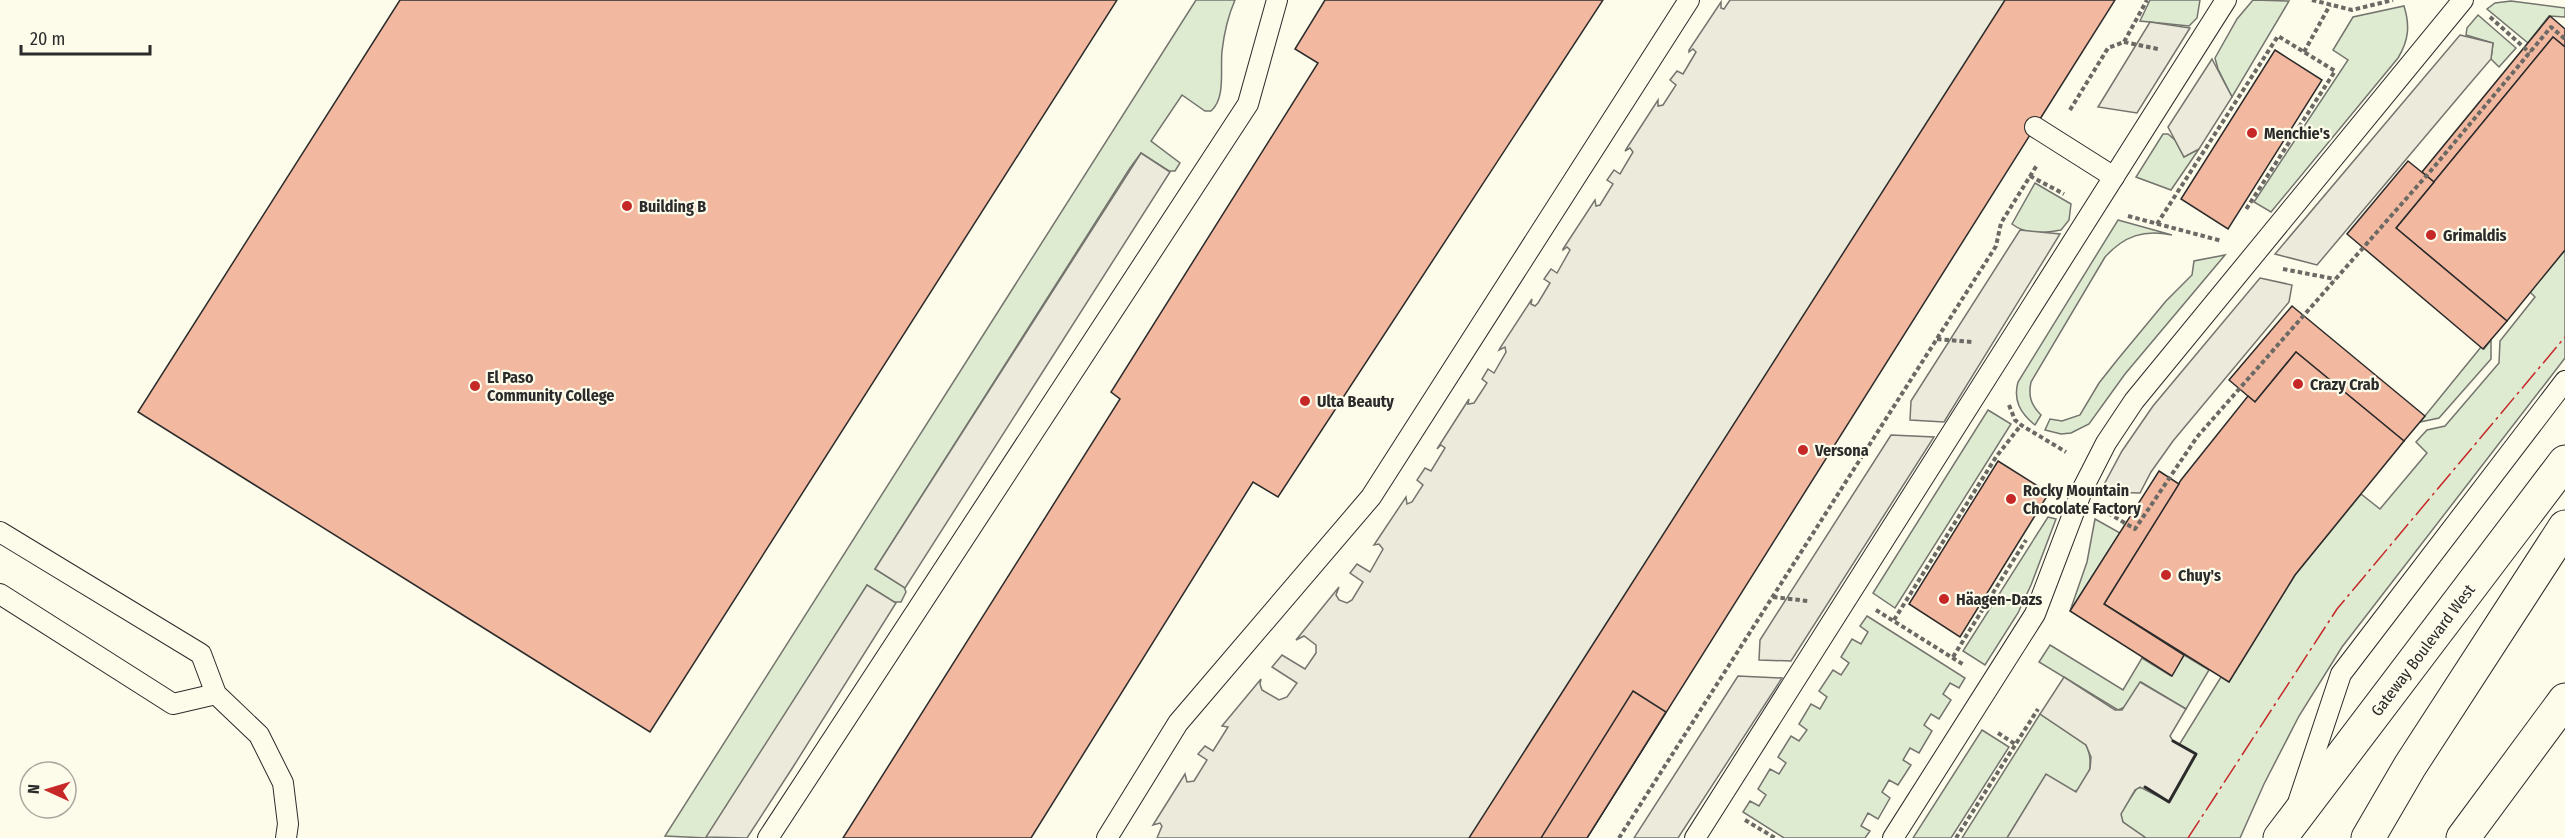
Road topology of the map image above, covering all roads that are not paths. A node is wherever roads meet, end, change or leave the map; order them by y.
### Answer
1 (1277, 0) edge
2 (1689, 0) edge
3 (2226, 0) edge
4 (2463, 0) edge
5 (2035, 127) dead end
6 (2114, 177) junction
7 (2565, 381) edge
8 (2565, 462) edge
9 (2565, 527) edge
10 (0, 532) edge
11 (0, 594) edge
12 (216, 694) junction
13 (2565, 700) edge
14 (2287, 828) edge
15 (286, 838) edge
16 (768, 838) edge
17 (1107, 838) edge
18 (1695, 838) edge
19 (1893, 838) edge
20 (2368, 838) edge
21 (2463, 838) edge

1 - 16 lane
2 - 17 lane
3 - 6 lane
4 - 19 lane
5 - 6 lane
6 - 18 lane
7 - 14 lane
8 - 14 main road, Gateway Boulevard West
9 - 20 main road
10 - 12 lane
11 - 12 lane
12 - 15 lane
13 - 21 main road

